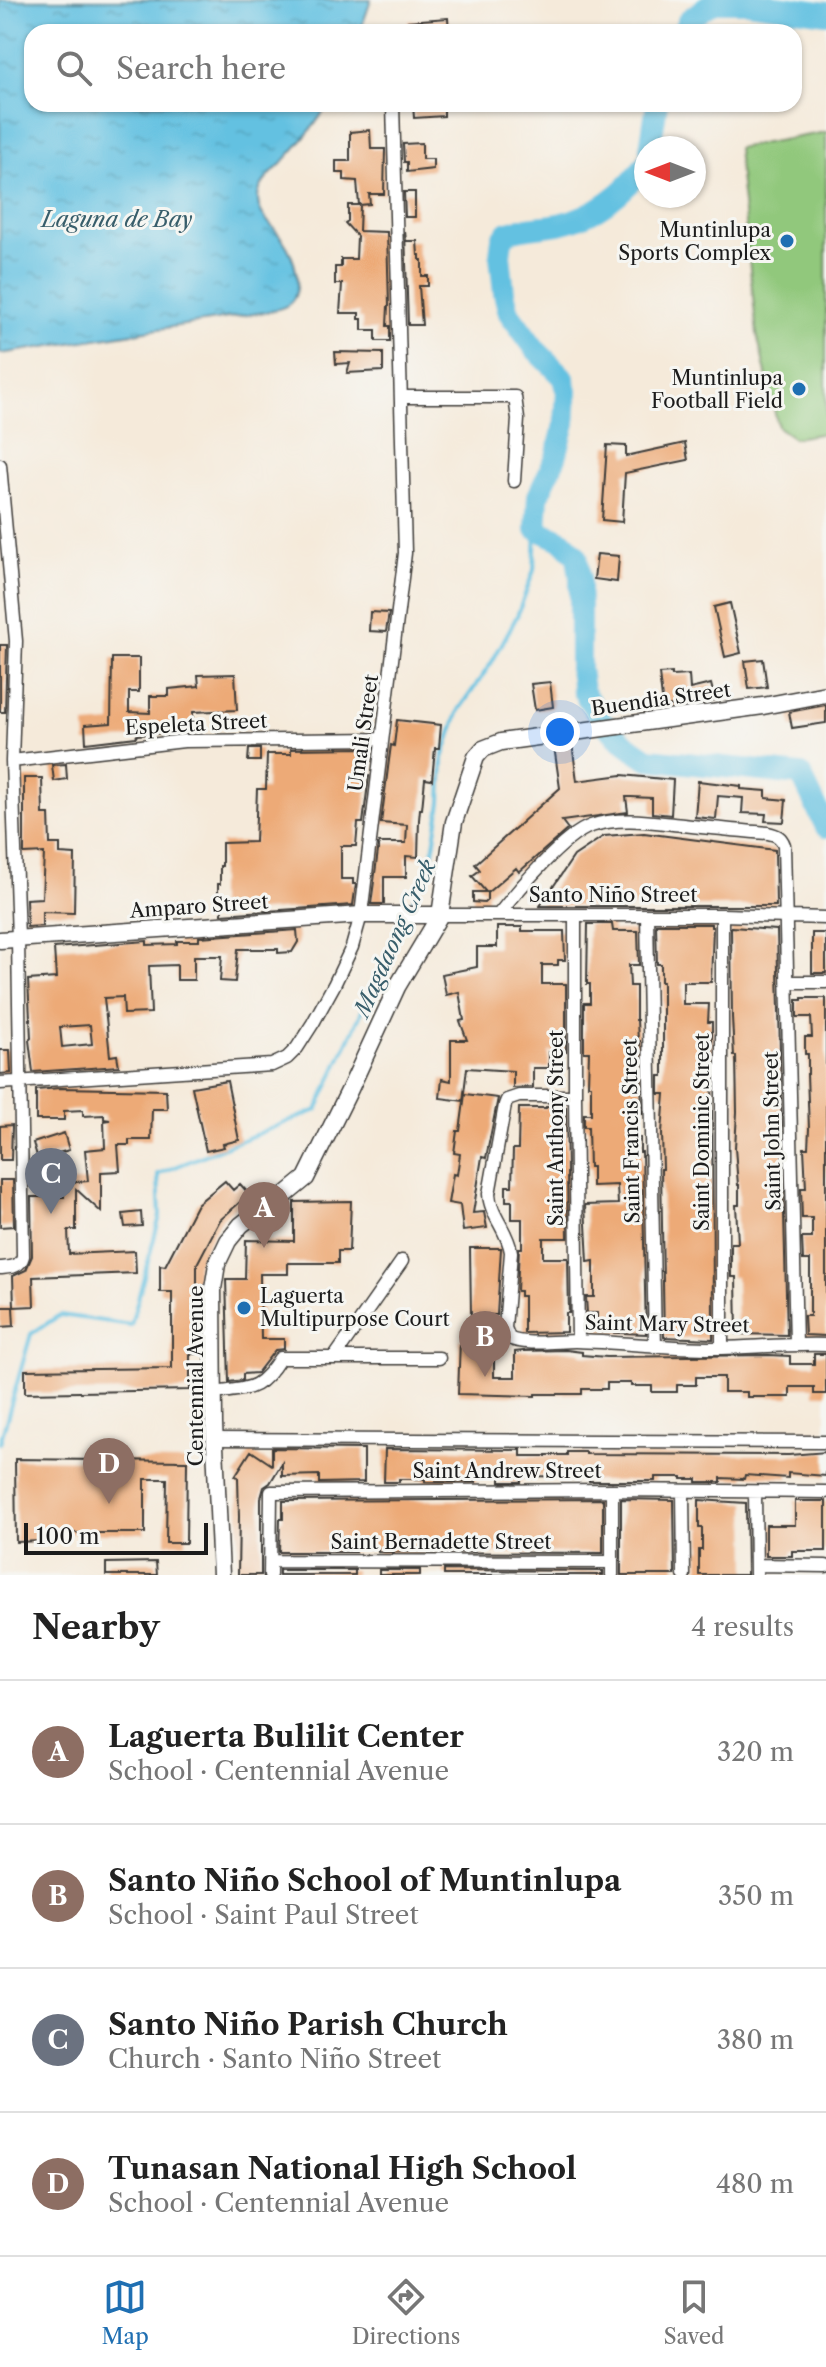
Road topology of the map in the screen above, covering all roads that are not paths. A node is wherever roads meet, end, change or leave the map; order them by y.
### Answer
1 (393, 112) edge
2 (401, 397) junction
3 (0, 465) edge
4 (514, 481) dead end
5 (0, 609) edge
6 (14, 610) junction
7 (826, 694) edge
8 (382, 739) junction
9 (12, 761) junction
10 (499, 914) junction
11 (361, 915) junction
12 (400, 915) joint
13 (434, 915) junction
14 (575, 915) junction
15 (647, 915) junction
16 (722, 915) junction
17 (786, 917) junction
18 (826, 918) edge
19 (18, 939) junction
20 (0, 940) edge
21 (789, 982) junction
22 (826, 982) edge
23 (20, 1082) junction
24 (0, 1083) edge
25 (575, 1096) junction
26 (402, 1261) dead end
27 (0, 1268) edge
28 (578, 1341) junction
29 (796, 1344) junction
30 (826, 1345) edge
31 (655, 1347) junction
32 (722, 1348) junction
33 (334, 1358) junction
34 (439, 1358) dead end
35 (214, 1393) junction
36 (214, 1439) junction
37 (826, 1442) edge
38 (612, 1490) junction
39 (683, 1492) junction
40 (755, 1492) junction
41 (826, 1492) edge
42 (270, 1561) junction
43 (826, 1566) edge
44 (612, 1569) edge
45 (756, 1570) edge
46 (221, 1575) edge
47 (270, 1575) edge
48 (684, 1575) edge

1 - 2 street, Umali Street
2 - 4 street
2 - 8 street, Umali Street
3 - 6 street
5 - 6 street
6 - 9 street
7 - 13 street, Buendia Street
8 - 9 street, Espeleta Street
8 - 11 street, Umali Street
9 - 19 street
10 - 13 street, Santo Niño Street
10 - 14 street, Santo Niño Street
10 - 17 street, Saint John Street
11 - 12 street, Amparo Street
11 - 19 street, Amparo Street
11 - 23 street, Umali Street
12 - 13 street, Santo Niño Street
13 - 35 street, Centennial Avenue
14 - 15 street, Santo Niño Street
14 - 25 street, Saint Anthony Street
15 - 16 street, Santo Niño Street
15 - 31 street, Saint Francis Street
16 - 17 street, Santo Niño Street
16 - 32 street, Saint Dominic Street
17 - 18 street, Santo Niño Street
17 - 21 street, Saint John Street
19 - 20 street, Amparo Street
19 - 23 street
21 - 22 street
21 - 29 street, Saint John Street
23 - 24 street, Umali Street
23 - 27 street
25 - 28 street, Saint Anthony Street
25 - 28 street, Saint Mary Street
26 - 33 street
28 - 31 street, Saint Mary Street
29 - 30 street, Saint Mary Street
29 - 32 street, Saint Mary Street
31 - 32 street, Saint Mary Street
33 - 34 street
33 - 35 street
35 - 36 street, Centennial Avenue
36 - 37 street
36 - 46 street, Centennial Avenue
38 - 39 street, Saint Andrew Street
38 - 42 street, Saint Andrew Street
38 - 44 street
39 - 40 street, Saint Andrew Street
39 - 48 street
40 - 41 street, Saint Andrew Street
40 - 45 street
42 - 44 street, Saint Bernadette Street
42 - 47 street, Saint Andrew Street
43 - 45 street

